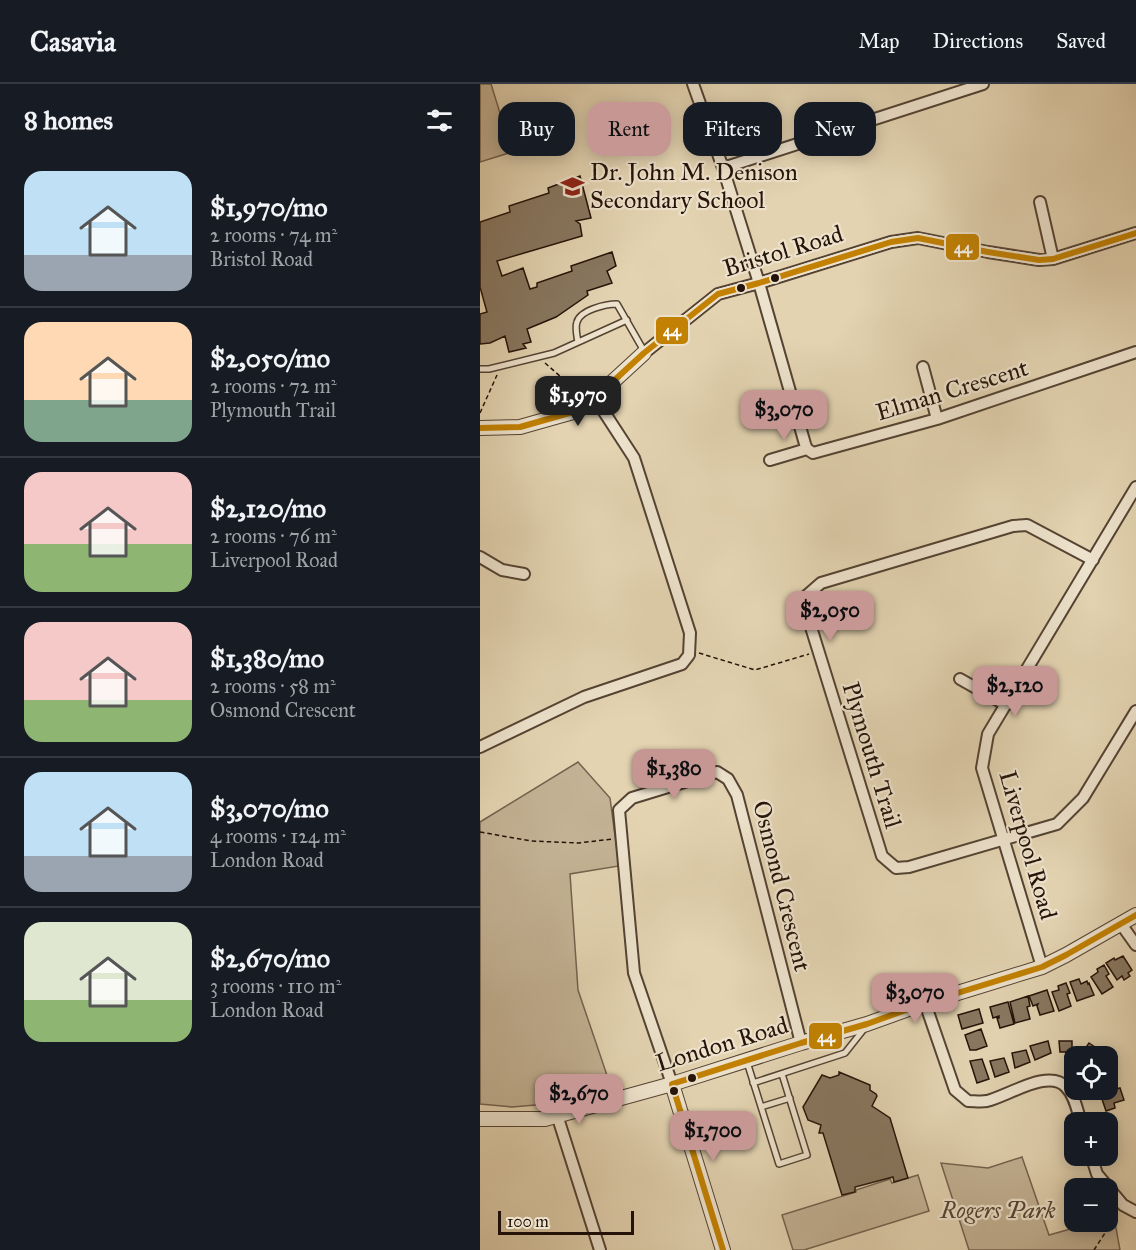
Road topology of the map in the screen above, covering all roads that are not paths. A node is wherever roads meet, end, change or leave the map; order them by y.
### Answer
1 (693, 84) edge
2 (983, 84) edge
3 (723, 168) junction
4 (1041, 202) dead end
5 (1136, 233) edge
6 (1053, 259) junction
7 (759, 283) junction
8 (627, 320) junction
9 (578, 342) junction
10 (644, 352) junction
11 (1136, 352) edge
12 (923, 367) dead end
13 (480, 369) edge
14 (595, 398) junction
15 (937, 419) junction
16 (480, 428) edge
17 (807, 449) junction
18 (770, 460) dead end
19 (1136, 487) edge
20 (480, 558) edge
21 (1093, 560) junction
22 (524, 574) dead end
23 (960, 679) dead end
24 (1006, 705) junction
25 (1136, 711) edge
26 (480, 747) edge
27 (1003, 839) junction
28 (1136, 915) edge
29 (1121, 924) junction
30 (1136, 945) edge
31 (1042, 967) junction
32 (925, 1003) junction
33 (867, 1024) junction
34 (801, 1043) junction
35 (747, 1060) junction
36 (782, 1074) junction
37 (753, 1083) junction
38 (672, 1084) junction
39 (790, 1098) junction
40 (761, 1107) junction
41 (1078, 1112) edge
42 (557, 1115) junction
43 (480, 1119) edge
44 (1094, 1166) edge
45 (1136, 1212) edge
46 (600, 1250) edge
47 (723, 1250) edge

1 - 3 street
2 - 3 street
3 - 7 street
4 - 6 street
5 - 6 street, Bristol Road
6 - 7 street, Bristol Road
7 - 10 street, Bristol Road
7 - 17 street
8 - 9 lane
8 - 9 lane
8 - 10 lane
9 - 13 lane
10 - 14 street, Bristol Road
11 - 15 street, Elman Crescent
12 - 15 street
14 - 16 street, Bristol Road
14 - 26 street
15 - 17 street, Elman Crescent
17 - 18 street, Elman Crescent
19 - 21 street, Liverpool Road
20 - 22 street
21 - 24 street, Liverpool Road
21 - 27 street, Plymouth Trail
23 - 24 street
24 - 27 street, Liverpool Road
25 - 27 street, Plymouth Trail
27 - 31 street, Liverpool Road
28 - 29 street, London Road
29 - 30 street
29 - 31 street, London Road
31 - 32 street, London Road
32 - 33 street, London Road
32 - 41 street
33 - 34 street, London Road
33 - 36 lane
34 - 35 street, London Road
34 - 38 street, Osmond Crescent
35 - 37 lane
35 - 38 street, London Road
36 - 37 lane
36 - 39 lane
37 - 40 lane
38 - 42 street, London Road
38 - 47 street
39 - 40 lane
39 - 40 lane
42 - 43 street, London Road
42 - 46 street
44 - 45 street

